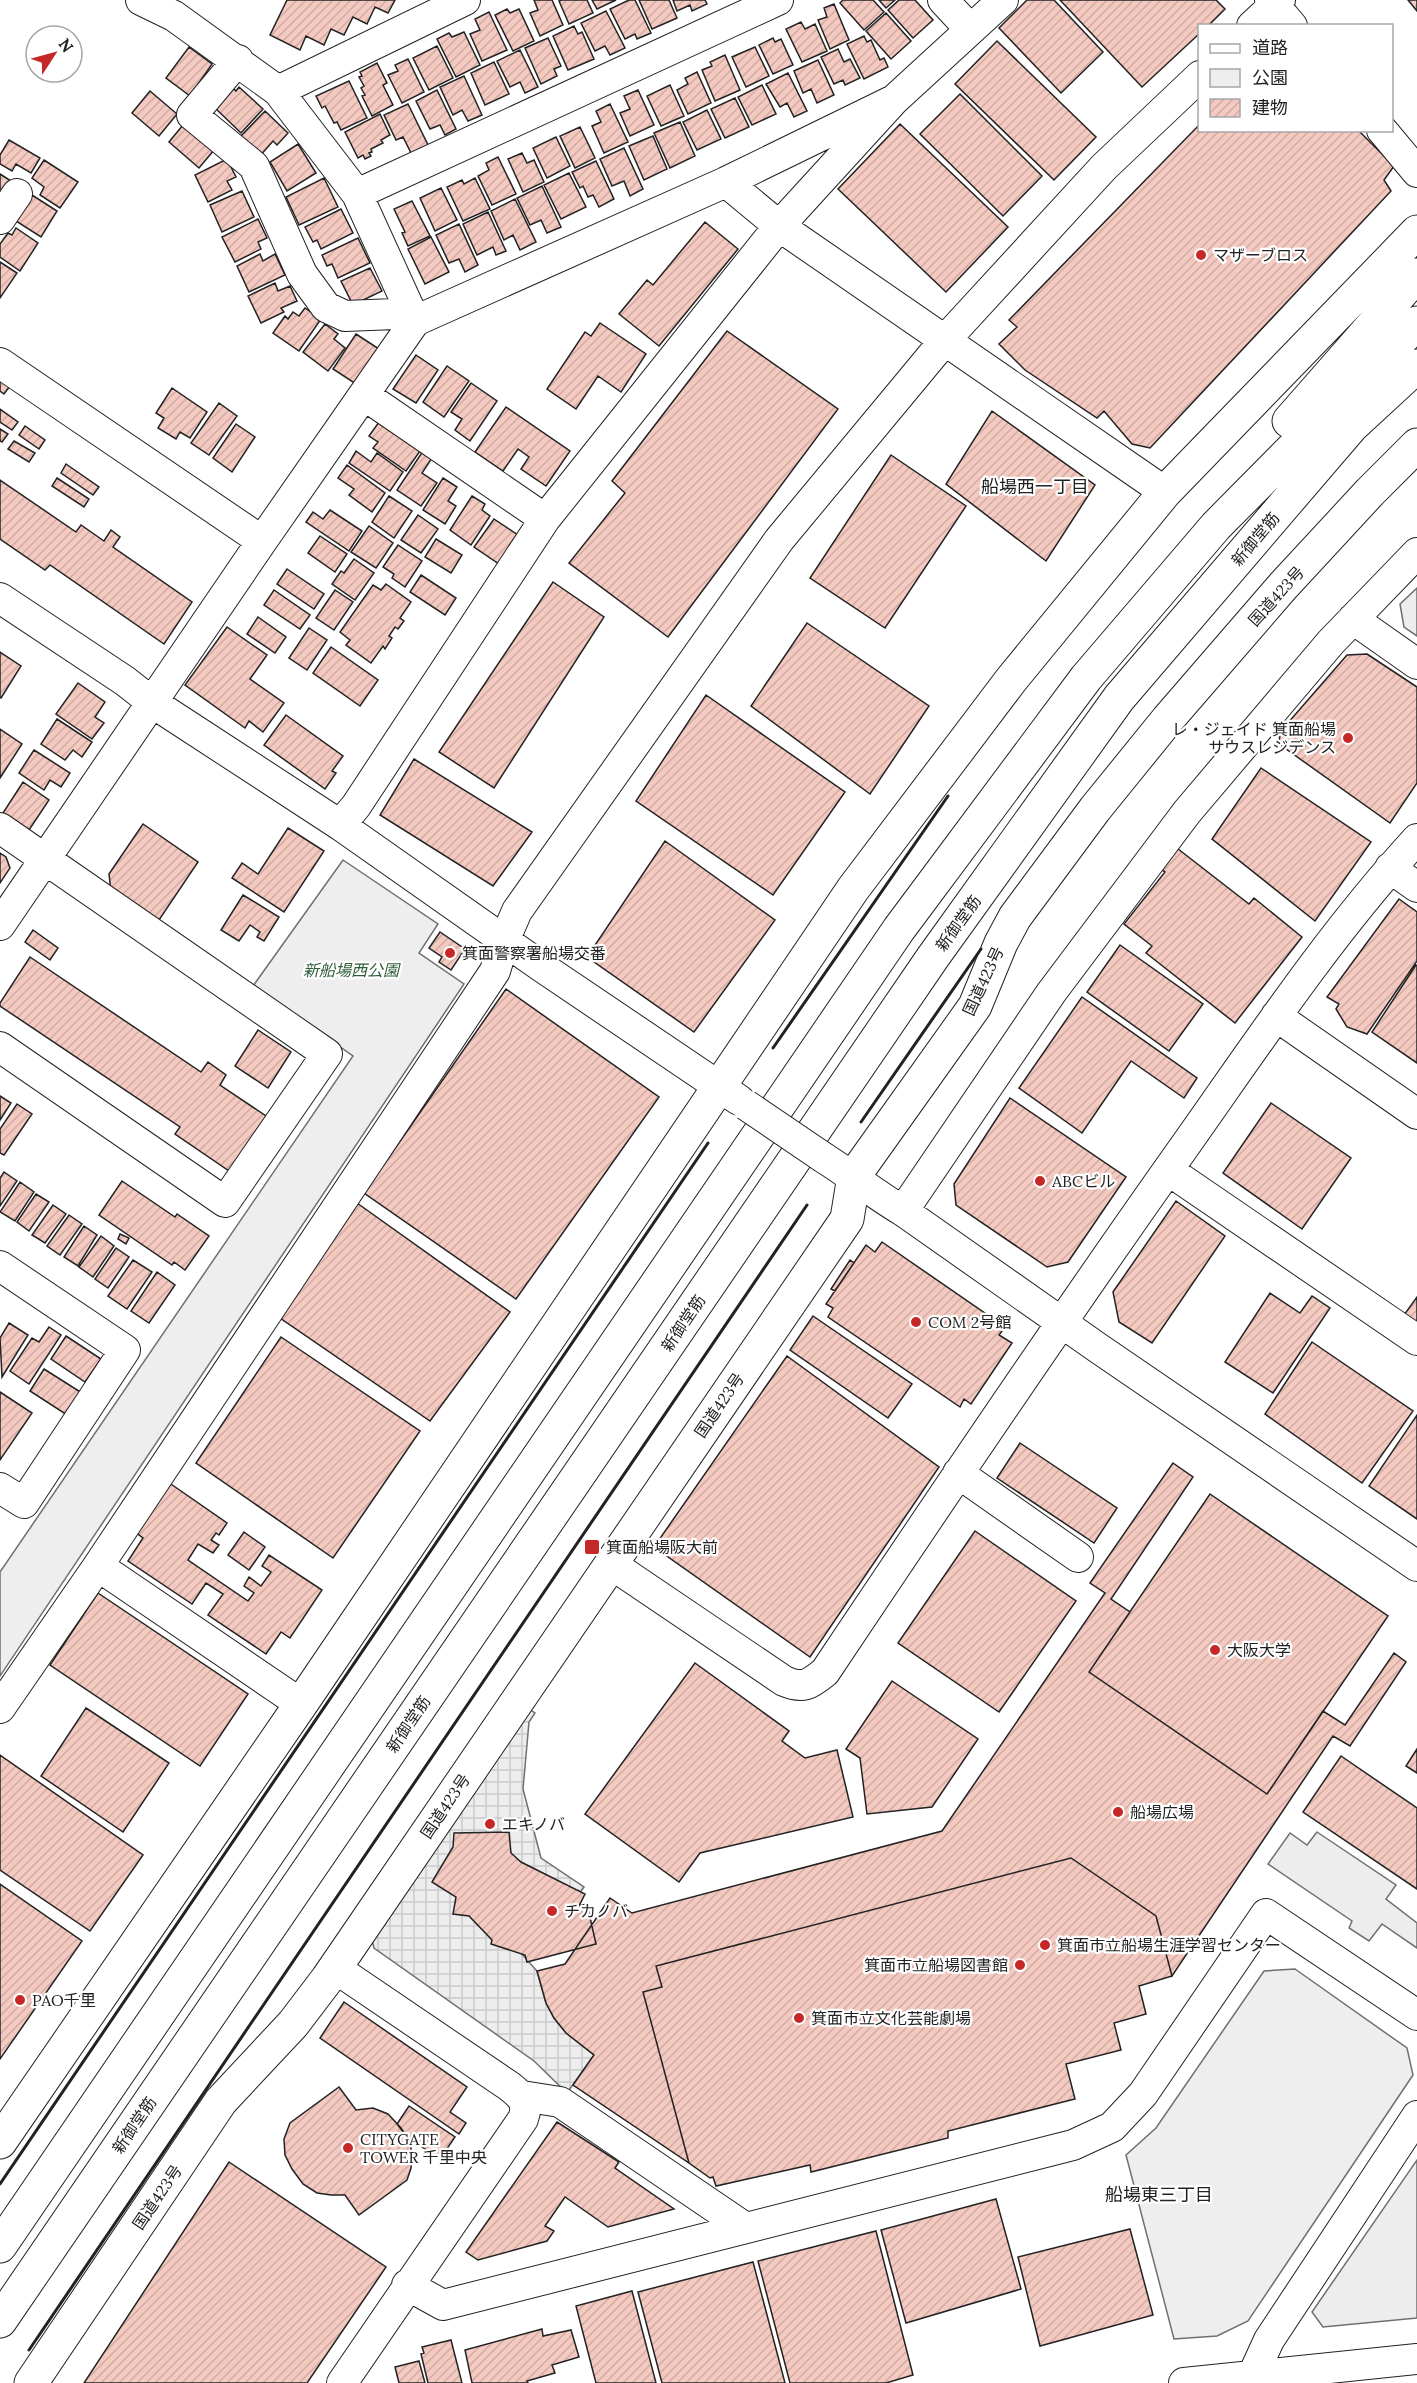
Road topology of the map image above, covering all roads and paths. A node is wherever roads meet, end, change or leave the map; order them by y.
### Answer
1 (141, 0) edge
2 (465, 0) edge
3 (778, 0) edge
4 (943, 0) edge
5 (1004, 0) edge
6 (1279, 8) edge
7 (1255, 24) edge
8 (970, 29) junction
9 (237, 60) junction
10 (1198, 78) edge
11 (278, 91) junction
12 (894, 100) junction
13 (1384, 132) edge
14 (1417, 172) edge
15 (726, 182) junction
16 (17, 194) dead end
17 (357, 194) junction
18 (0, 219) edge
19 (780, 226) junction
20 (1417, 232) edge
21 (1417, 275) edge
22 (415, 321) junction
23 (1417, 323) edge
24 (945, 340) junction
25 (0, 363) edge
26 (1417, 366) edge
27 (1417, 394) edge
28 (364, 395) junction
29 (1417, 445) edge
30 (1164, 492) junction
31 (545, 519) junction
32 (1216, 526) junction
33 (262, 540) junction
34 (1248, 548) junction
35 (1417, 553) edge
36 (0, 598) edge
37 (1353, 619) junction
38 (1417, 664) edge
39 (153, 703) junction
40 (340, 825) junction
41 (0, 828) edge
42 (1417, 839) edge
43 (45, 858) junction
44 (1390, 868) junction
45 (1417, 887) edge
46 (0, 925) edge
47 (504, 940) junction
48 (1276, 1016) junction
49 (0, 1047) edge
50 (733, 1096) junction
51 (1417, 1114) edge
52 (1168, 1170) junction
53 (854, 1176) junction
54 (903, 1211) junction
55 (0, 1266) edge
56 (1063, 1323) junction
57 (1417, 1340) edge
58 (958, 1473) junction
59 (0, 1488) edge
60 (1078, 1557) dead end
61 (610, 1564) junction
62 (98, 1566) junction
63 (1417, 1566) edge
64 (301, 1704) junction
65 (0, 1708) edge
66 (335, 1968) junction
67 (1417, 2015) edge
68 (522, 2096) junction
69 (1417, 2116) edge
70 (0, 2142) edge
71 (744, 2227) junction
72 (0, 2246) edge
73 (407, 2285) junction
74 (0, 2321) edge
75 (1417, 2359) edge
76 (1253, 2375) junction
77 (31, 2383) edge
78 (342, 2383) edge
79 (1184, 2383) edge

1 - 9 street
2 - 11 street
3 - 17 street
4 - 8 street
5 - 8 street
6 - 7 street
8 - 12 street
9 - 11 street
9 - 22 street
10 - 24 street
11 - 17 street
12 - 15 street
12 - 19 street
13 - 14 street
15 - 19 street
15 - 22 street
16 - 18 street
17 - 22 street
19 - 24 street
19 - 31 street
20 - 30 highway
21 - 32 highway
22 - 28 street
23 - 32 highway
24 - 30 street
24 - 47 street
25 - 33 street
26 - 34 highway, 新御堂筋
27 - 34 highway
28 - 31 street
28 - 33 street
29 - 53 highway, 国道423号
30 - 50 highway
31 - 40 street
32 - 72 highway
33 - 39 street
34 - 74 highway, 新御堂筋
35 - 37 street
36 - 39 street
37 - 38 street
37 - 54 street
39 - 40 street
39 - 43 street
40 - 47 street
41 - 43 street
42 - 44 street
43 - 46 street
43 - 49 street
44 - 45 street
44 - 48 street
47 - 50 street
47 - 62 street
48 - 51 street
48 - 52 street
50 - 53 street, bridge
50 - 64 highway
52 - 56 street
52 - 57 street
53 - 54 street
53 - 61 highway, 国道423号
54 - 56 street
55 - 59 street
56 - 58 street
56 - 63 street
58 - 60 street
58 - 61 street
61 - 66 highway, 国道423号
62 - 64 street
62 - 65 street
64 - 70 highway
66 - 68 street
66 - 77 highway, 国道423号
67 - 71 street
68 - 71 street
68 - 73 street
69 - 76 street
71 - 73 street
73 - 78 street
75 - 76 street
76 - 79 street

